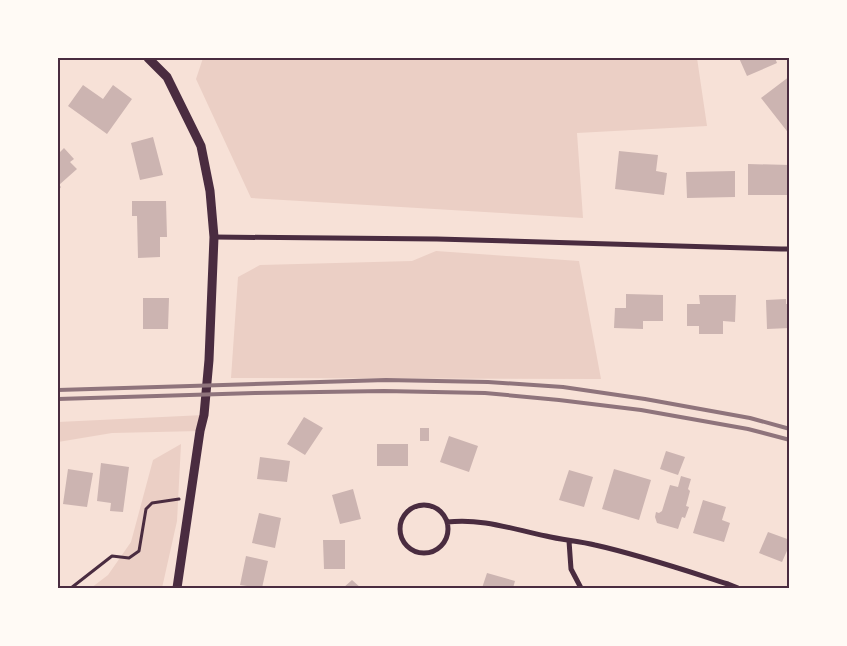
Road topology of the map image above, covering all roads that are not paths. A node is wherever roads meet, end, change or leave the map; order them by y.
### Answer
1 (148, 58) edge
2 (214, 237) junction
3 (790, 249) edge
4 (447, 522) junction
5 (569, 541) junction
6 (177, 588) edge
7 (581, 588) edge
8 (738, 588) edge

1 - 2 street
2 - 3 street
2 - 6 street
4 - 4 street
4 - 5 street
5 - 7 street
5 - 8 street

